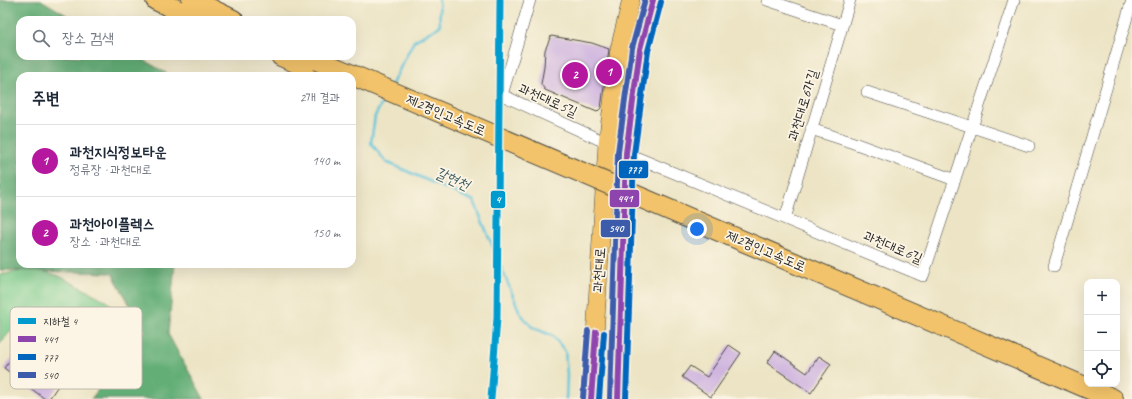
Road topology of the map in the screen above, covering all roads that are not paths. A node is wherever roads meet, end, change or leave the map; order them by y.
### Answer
1 (156, 0) edge
2 (192, 0) edge
3 (530, 0) edge
4 (631, 0) edge
5 (653, 0) edge
6 (767, 0) edge
7 (850, 0) edge
8 (1014, 0) edge
9 (1132, 0) edge
10 (190, 16) edge
11 (225, 16) edge
12 (842, 25) junction
13 (297, 60) edge
14 (317, 65) edge
15 (333, 72) edge
16 (356, 82) edge
17 (356, 88) edge
18 (867, 92) dead end
19 (972, 127) junction
20 (811, 129) junction
21 (607, 143) junction
22 (1029, 146) dead end
23 (626, 153) junction
24 (955, 180) junction
25 (785, 219) junction
26 (1054, 266) dead end
27 (969, 344) junction
28 (592, 399) edge
29 (618, 399) edge
30 (1084, 399) edge
31 (1113, 399) edge

1 - 10 highway
2 - 11 highway
3 - 21 street, 과천대로5길
4 - 21 main road, 과천대로
5 - 23 main road, 과천대로
6 - 12 street
7 - 12 street, 과천대로6가길
8 - 19 street, 과천대로6길
9 - 26 street
12 - 20 street, 과천대로6가길
13 - 14 highway, 제2경인고속도로
14 - 15 highway, 제2경인고속도로, bridge
16 - 27 highway, 제2경인고속도로, bridge
17 - 27 highway, 제2경인고속도로
18 - 19 street
19 - 22 street
19 - 24 street, 과천대로6길
20 - 24 street
20 - 25 street, 과천대로6가길
21 - 28 main road, 과천대로
23 - 25 street, 과천대로6길
23 - 29 main road, 과천대로
24 - 25 street, 과천대로6길
27 - 30 highway, 제2경인고속도로
27 - 31 highway, 제2경인고속도로

